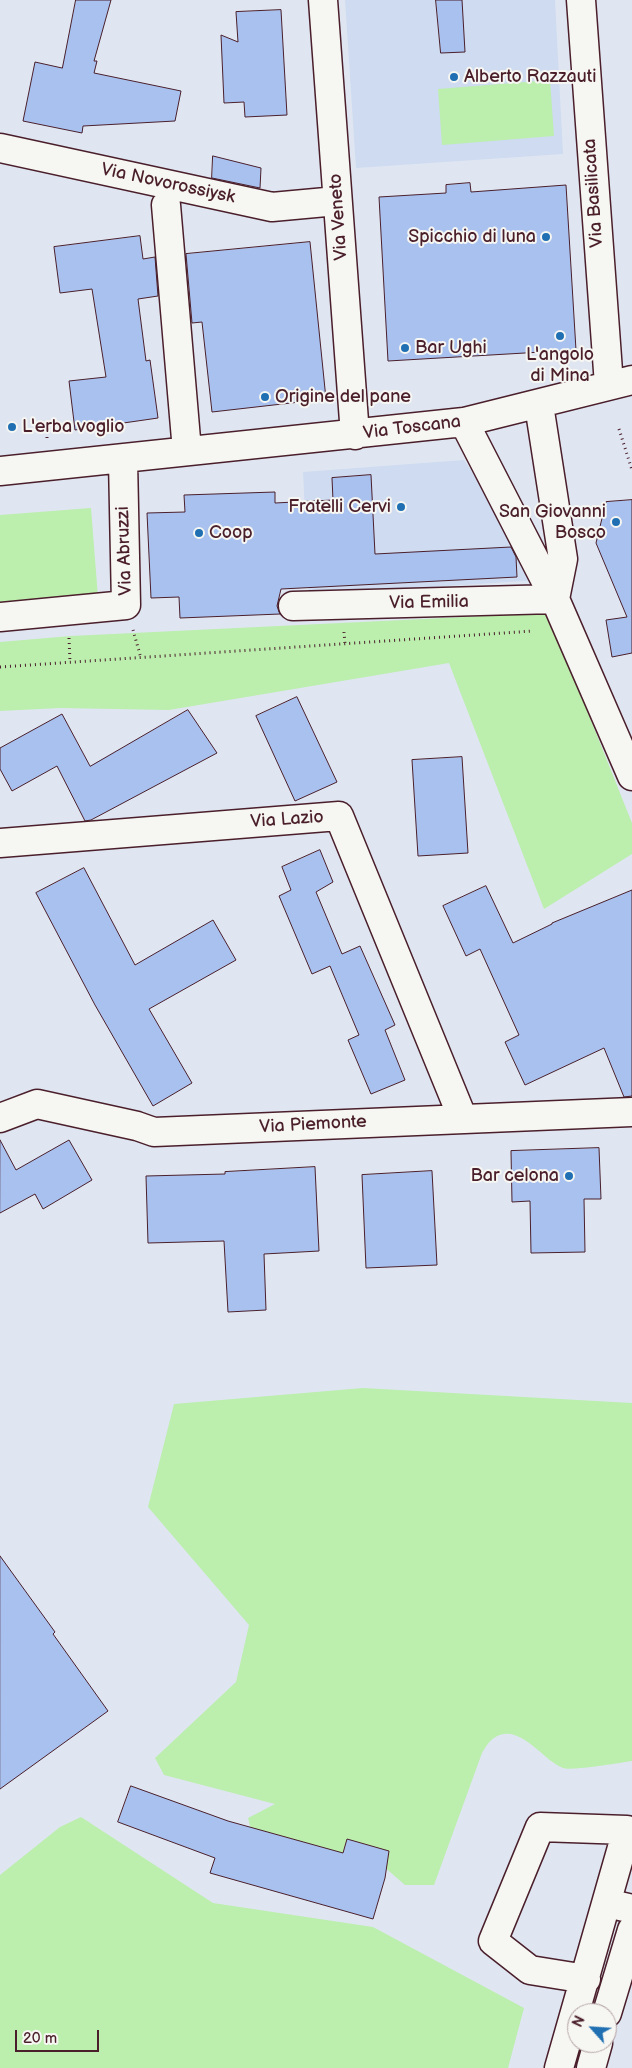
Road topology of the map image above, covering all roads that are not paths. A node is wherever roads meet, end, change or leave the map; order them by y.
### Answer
1 (323, 0) edge
2 (580, 0) edge
3 (0, 148) edge
4 (337, 201) junction
5 (166, 205) dead end
6 (620, 383) edge
7 (540, 405) junction
8 (464, 422) junction
9 (355, 435) junction
10 (187, 451) junction
11 (122, 460) junction
12 (0, 472) edge
13 (555, 599) junction
14 (300, 600) dead end
15 (0, 616) edge
16 (632, 776) edge
17 (0, 843) edge
18 (632, 1112) edge
19 (0, 1118) edge
20 (463, 1119) junction
21 (619, 1906) edge
22 (632, 1930) edge
23 (586, 1979) junction
24 (610, 2003) edge
25 (595, 2053) edge
26 (559, 2068) edge
27 (591, 2068) edge

1 - 4 street, Via Veneto
2 - 6 street, Via Basilicata
3 - 4 street, Via Novorossiysk
4 - 9 street, Via Veneto
5 - 10 street
6 - 7 street, Via Toscana
7 - 8 street, Via Toscana
7 - 13 street
8 - 9 street, Via Toscana
8 - 13 street
9 - 10 street, Via Toscana
10 - 11 street, Via Toscana
11 - 12 street, Via Toscana
11 - 15 street, Via Abruzzi
13 - 14 street, Via Emilia
13 - 16 street
17 - 20 street, Via Lazio
18 - 20 street, Via Piemonte
19 - 20 street, Via Piemonte
21 - 23 street
21 - 23 street
22 - 24 street
23 - 26 street
25 - 27 street

